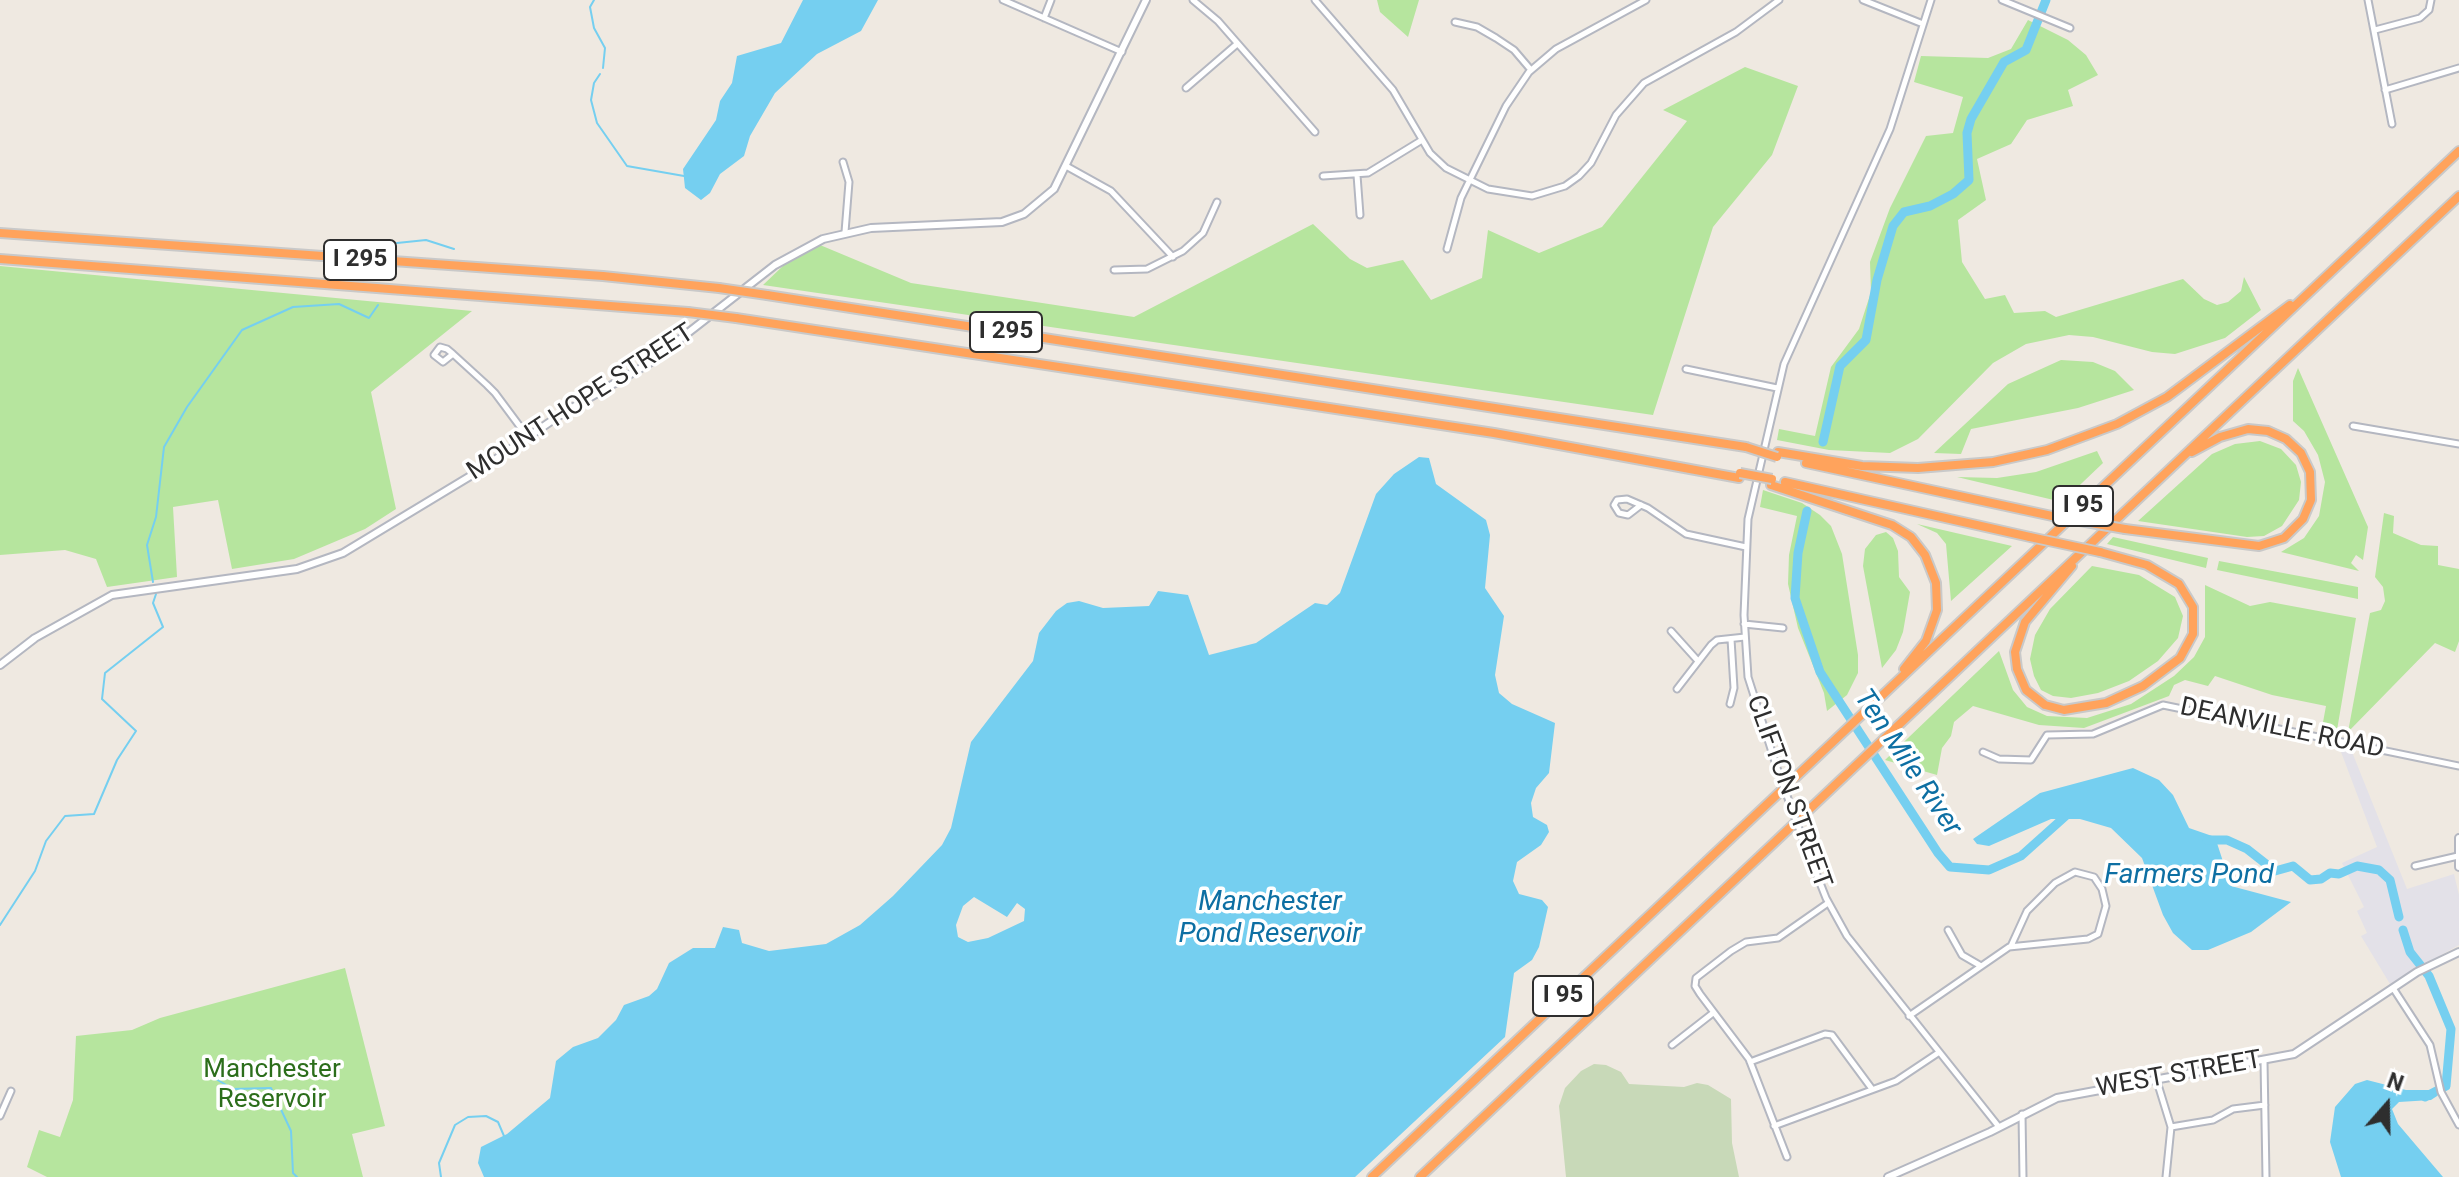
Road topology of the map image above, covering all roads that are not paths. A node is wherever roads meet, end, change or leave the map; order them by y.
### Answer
1 (1003, 0) edge
2 (1051, 0) edge
3 (1146, 0) edge
4 (1193, 0) edge
5 (1646, 0) edge
6 (1779, 0) edge
7 (1863, 0) edge
8 (1931, 0) edge
9 (2002, 0) edge
10 (2368, 0) edge
11 (2431, 0) edge
12 (1317, 1) edge
13 (1044, 18) junction
14 (1455, 22) dead end
15 (1923, 24) junction
16 (2070, 28) dead end
17 (2375, 30) junction
18 (1237, 44) junction
19 (1122, 52) junction
20 (2459, 68) edge
21 (1531, 70) junction
22 (1186, 88) dead end
23 (2385, 90) junction
24 (2392, 124) dead end
25 (1315, 132) dead end
26 (1422, 140) junction
27 (2459, 151) edge
28 (843, 162) dead end
29 (1066, 166) junction
30 (1357, 175) junction
31 (1323, 176) dead end
32 (1470, 181) junction
33 (2459, 196) edge
34 (1217, 202) dead end
35 (1360, 215) dead end
36 (845, 232) junction
37 (0, 233) edge
38 (1447, 249) dead end
39 (1173, 257) junction
40 (0, 259) edge
41 (1114, 270) dead end
42 (2307, 294) junction
43 (453, 354) dead end
44 (1686, 369) dead end
45 (1777, 388) junction
46 (2353, 426) dead end
47 (527, 436) junction
48 (2459, 444) edge
49 (1777, 454) junction
50 (2181, 458) junction
51 (1771, 482) junction
52 (1641, 505) junction
53 (1746, 547) junction
54 (2083, 551) junction
55 (1744, 624) junction
56 (1783, 628) dead end
57 (1671, 631) dead end
58 (1745, 637) junction
59 (1731, 639) junction
60 (1698, 661) junction
61 (0, 665) edge
62 (1677, 689) dead end
63 (1888, 690) junction
64 (1730, 704) dead end
65 (1983, 752) dead end
66 (2459, 766) edge
67 (2459, 838) edge
68 (2458, 856) edge
69 (2415, 866) dead end
70 (2459, 867) edge
71 (1828, 903) junction
72 (1948, 930) dead end
73 (2011, 946) junction
74 (2459, 952) edge
75 (1982, 966) junction
76 (2393, 988) junction
77 (1713, 1013) junction
78 (1909, 1016) junction
79 (1672, 1045) dead end
80 (1938, 1053) junction
81 (2264, 1061) junction
82 (1750, 1062) junction
83 (2156, 1078) junction
84 (1872, 1089) junction
85 (11, 1091) dead end
86 (2265, 1105) junction
87 (2022, 1113) junction
88 (0, 1116) edge
89 (2459, 1125) edge
90 (1774, 1126) junction
91 (1999, 1127) junction
92 (2171, 1127) junction
93 (1787, 1157) dead end
94 (1372, 1177) edge
95 (1420, 1177) edge
96 (1888, 1177) edge
97 (2023, 1177) edge
98 (2166, 1177) edge
99 (2266, 1177) edge

1 - 13 street
2 - 13 street
3 - 19 street, MOUNT HOPE STREET
4 - 18 street
5 - 21 street
6 - 32 street
7 - 15 street
8 - 15 street, CLIFTON STREET
9 - 16 street
10 - 17 street
11 - 17 street
12 - 26 street
13 - 19 street
14 - 21 street
15 - 45 street, CLIFTON STREET
17 - 23 street
18 - 22 street
18 - 25 street
19 - 29 street, MOUNT HOPE STREET
20 - 23 street
21 - 32 street
23 - 24 street
26 - 30 street
26 - 32 street
27 - 42 highway, I 95
28 - 36 street
29 - 36 street, MOUNT HOPE STREET
29 - 39 street
30 - 31 street
30 - 35 street
32 - 38 street
33 - 50 highway, I 95
34 - 39 street
36 - 47 street, MOUNT HOPE STREET
37 - 49 highway, I 295, bridge
39 - 41 street
40 - 51 highway, I 295, bridge
42 - 49 highway
42 - 63 highway, I 95
43 - 47 street
44 - 45 street
45 - 53 street, CLIFTON STREET
46 - 48 street
47 - 61 street, MOUNT HOPE STREET
49 - 50 highway, bridge
50 - 54 highway, I 95
51 - 54 highway, bridge
51 - 63 highway
52 - 52 street
52 - 53 street
53 - 55 street, CLIFTON STREET
54 - 95 highway, I 95
55 - 56 street
55 - 58 street, CLIFTON STREET
57 - 60 street
58 - 59 street
58 - 71 street, CLIFTON STREET, bridge
59 - 60 street
59 - 64 street, CLIFTON STREET
60 - 62 street
63 - 94 highway, I 95
65 - 66 street, DEANVILLE ROAD
67 - 68 street
68 - 69 street
68 - 70 street
71 - 77 street
71 - 78 street, CLIFTON STREET
72 - 75 street
73 - 73 street
73 - 75 street
74 - 76 street, WEST STREET
75 - 78 street
76 - 81 street, WEST STREET
76 - 89 street
77 - 79 street
77 - 82 street
78 - 80 street, CLIFTON STREET
80 - 84 street
80 - 91 street, CLIFTON STREET
81 - 83 street, WEST STREET
81 - 86 street
82 - 84 street
82 - 90 street
83 - 87 street, WEST STREET
83 - 92 street
84 - 90 street
85 - 88 street
86 - 92 street
86 - 99 street
87 - 91 street, WEST STREET
87 - 97 street
90 - 93 street
91 - 96 street, WEST STREET
92 - 98 street

